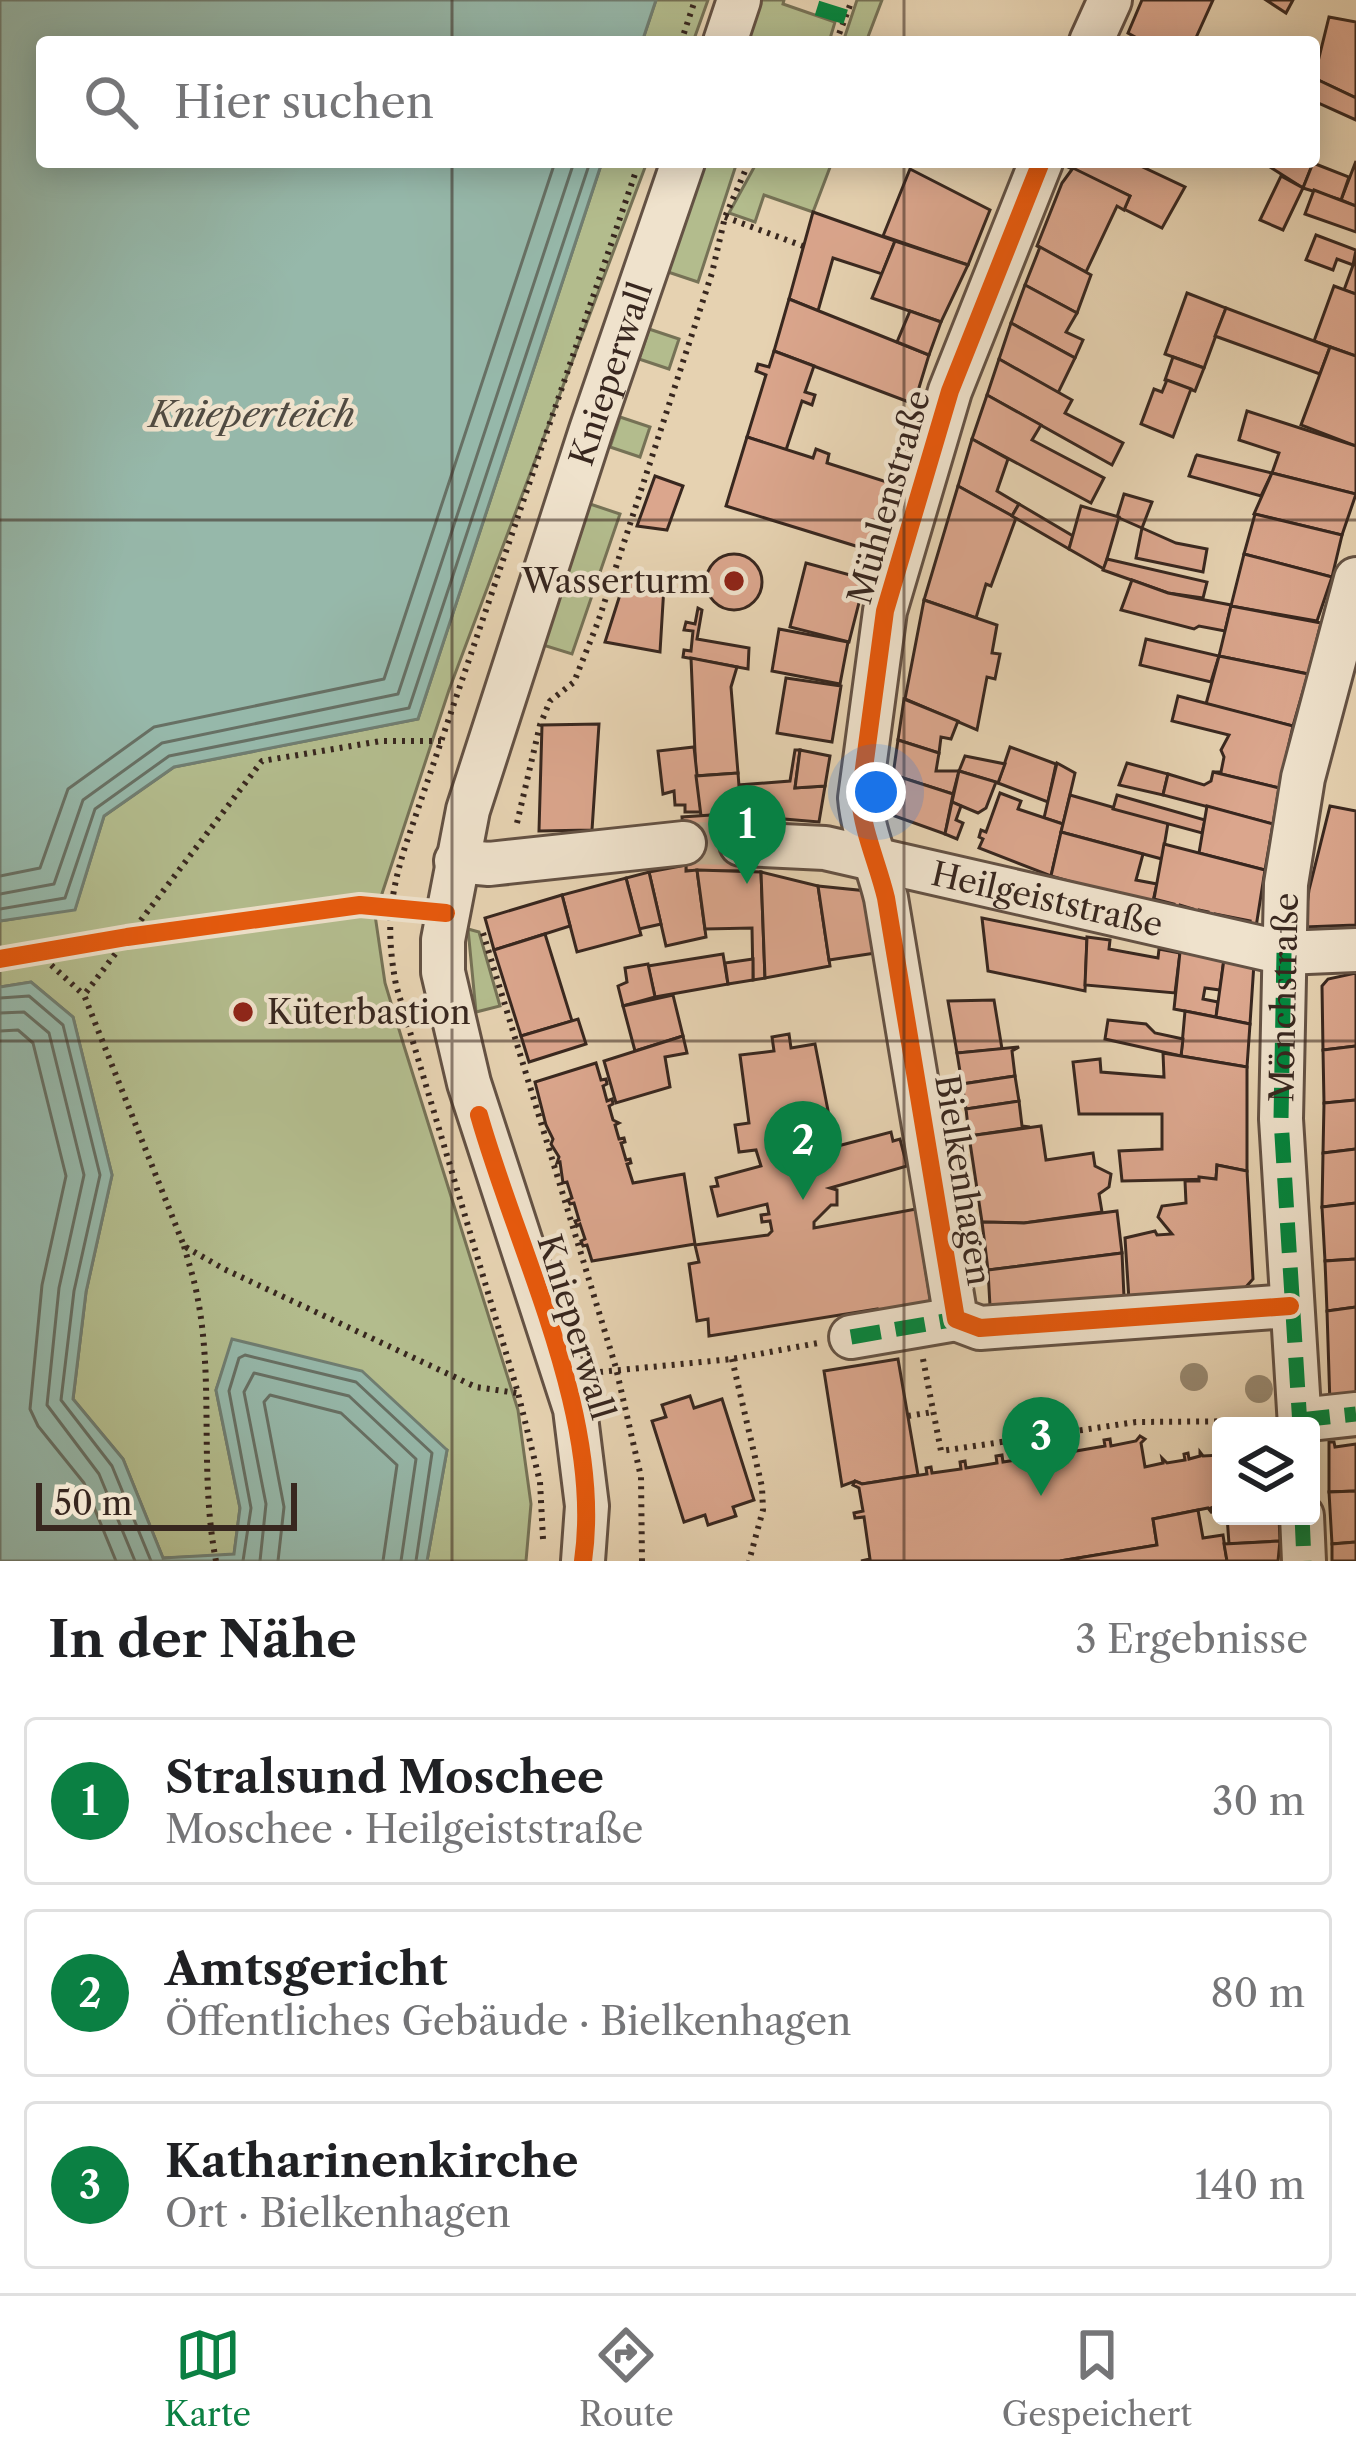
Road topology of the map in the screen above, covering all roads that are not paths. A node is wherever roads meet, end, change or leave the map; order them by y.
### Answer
1 (739, 0) edge
2 (1110, 0) edge
3 (727, 36) edge
4 (1094, 36) edge
5 (681, 168) edge
6 (1039, 168) edge
7 (1356, 580) edge
8 (684, 843) tunnel mouth
9 (741, 844) tunnel mouth
10 (877, 861) junction
11 (455, 862) junction
12 (1356, 950) edge
13 (1284, 953) junction
14 (1290, 1306) junction
15 (936, 1323) junction
16 (851, 1337) road end
17 (1356, 1414) edge
18 (1299, 1417) edge
19 (1320, 1420) edge
20 (1302, 1525) edge
21 (583, 1561) edge
22 (1304, 1561) edge

1 - 3 street
2 - 4 street
5 - 11 street, Knieperwall
6 - 10 street, Mühlenstraße
7 - 13 street, Mönchstraße
8 - 11 street
9 - 10 street, Heilgeiststraße
10 - 13 street, Heilgeiststraße
10 - 15 street, Bielkenhagen
11 - 21 street, Knieperwall
12 - 13 street, Heilgeiststraße
13 - 14 street, Mönchstraße
14 - 15 street, Bielkenhagen
14 - 18 street, Mönchstraße
15 - 16 street, Bielkenhagen
17 - 19 street
20 - 22 street

